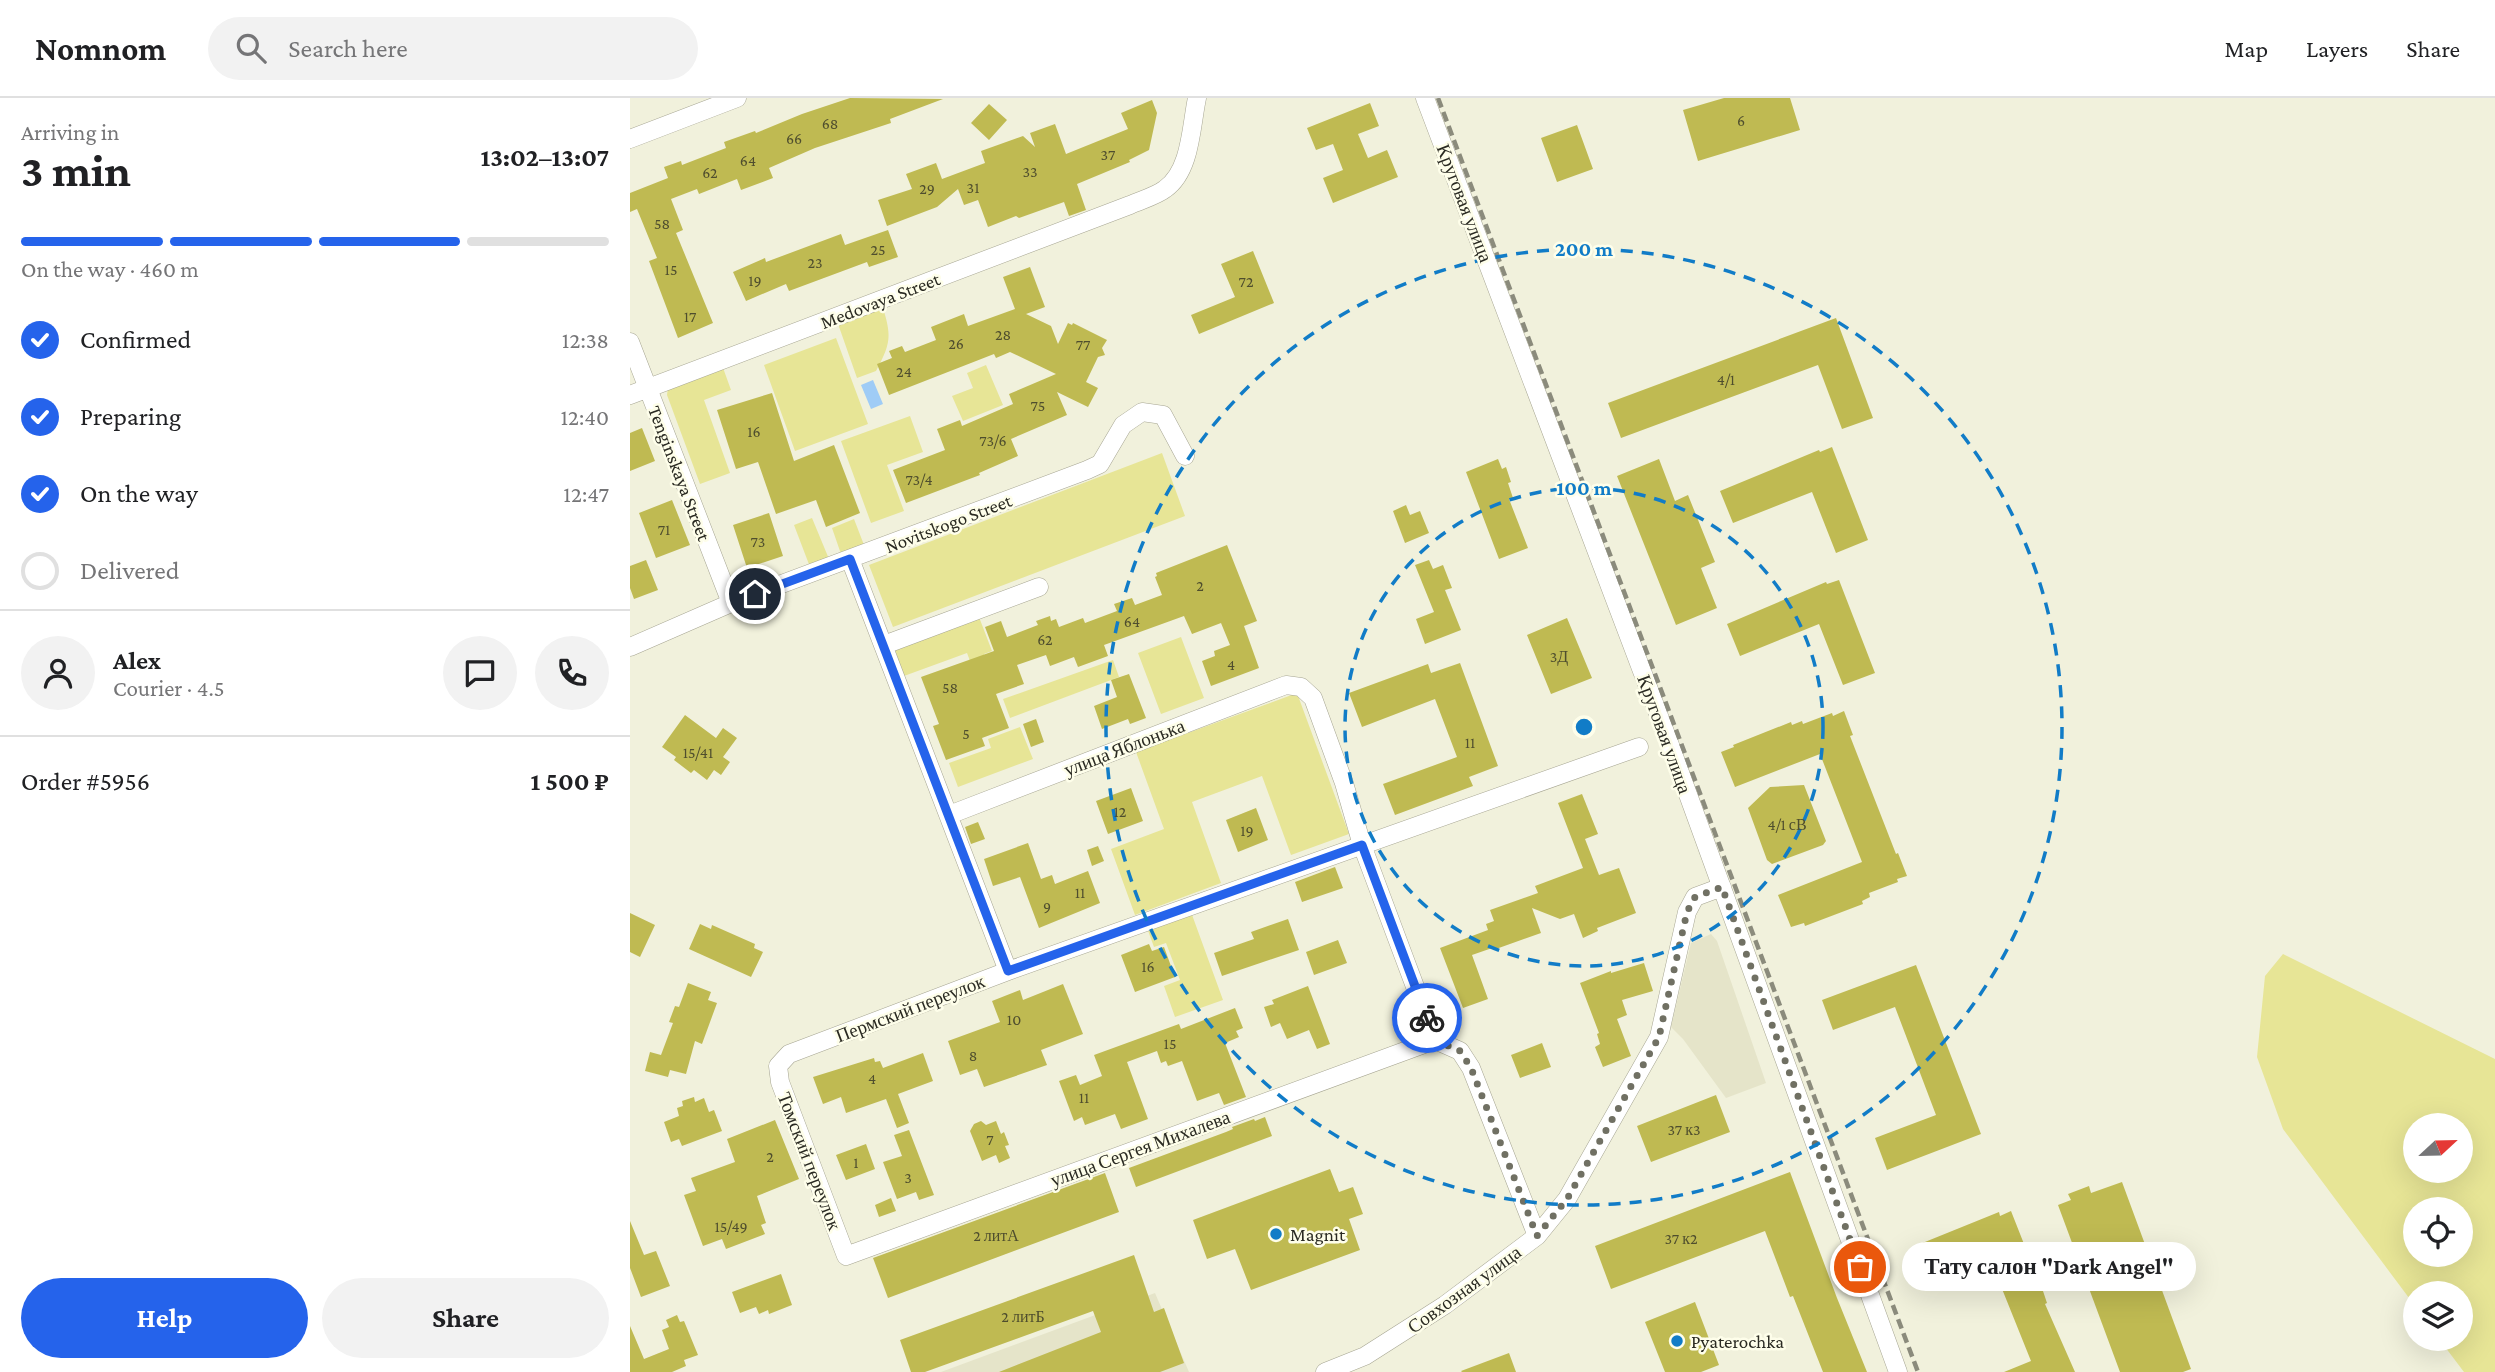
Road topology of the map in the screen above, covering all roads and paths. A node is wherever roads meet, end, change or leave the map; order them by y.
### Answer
1 (737, 98) edge
2 (1197, 98) edge
3 (1425, 98) edge
4 (630, 139) edge
5 (630, 342) edge
6 (638, 392) edge
7 (1185, 456) dead end
8 (850, 559) junction
9 (1039, 587) dead end
10 (731, 603) junction
11 (884, 645) junction
12 (630, 647) edge
13 (1639, 747) dead end
14 (949, 815) junction
15 (1362, 845) junction
16 (1722, 887) junction
17 (1008, 971) junction
18 (1435, 1040) junction
19 (778, 1066) joint
20 (1537, 1236) junction
21 (846, 1256) joint
22 (1325, 1372) edge
23 (1898, 1372) edge

1 - 4 street
2 - 6 street, Medovaya Street
3 - 16 street, Круговая улица
5 - 6 street, Tenginskaya Street
6 - 10 street, Tenginskaya Street
7 - 8 street, Novitskogo Street
8 - 10 street, Novitskogo Street
8 - 11 street
9 - 11 street
10 - 12 street, Novitskogo Street
11 - 14 street
13 - 15 street, Пермский переулок
14 - 15 street, улица Яблонька
14 - 17 street
15 - 17 street, Пермский переулок
15 - 18 street
16 - 20 street, Совхозная улица
16 - 23 street, Круговая улица
17 - 19 street, Пермский переулок
18 - 20 street
18 - 21 street, улица Сергея Михалева
19 - 21 street, Томский переулок
20 - 22 street, Совхозная улица

